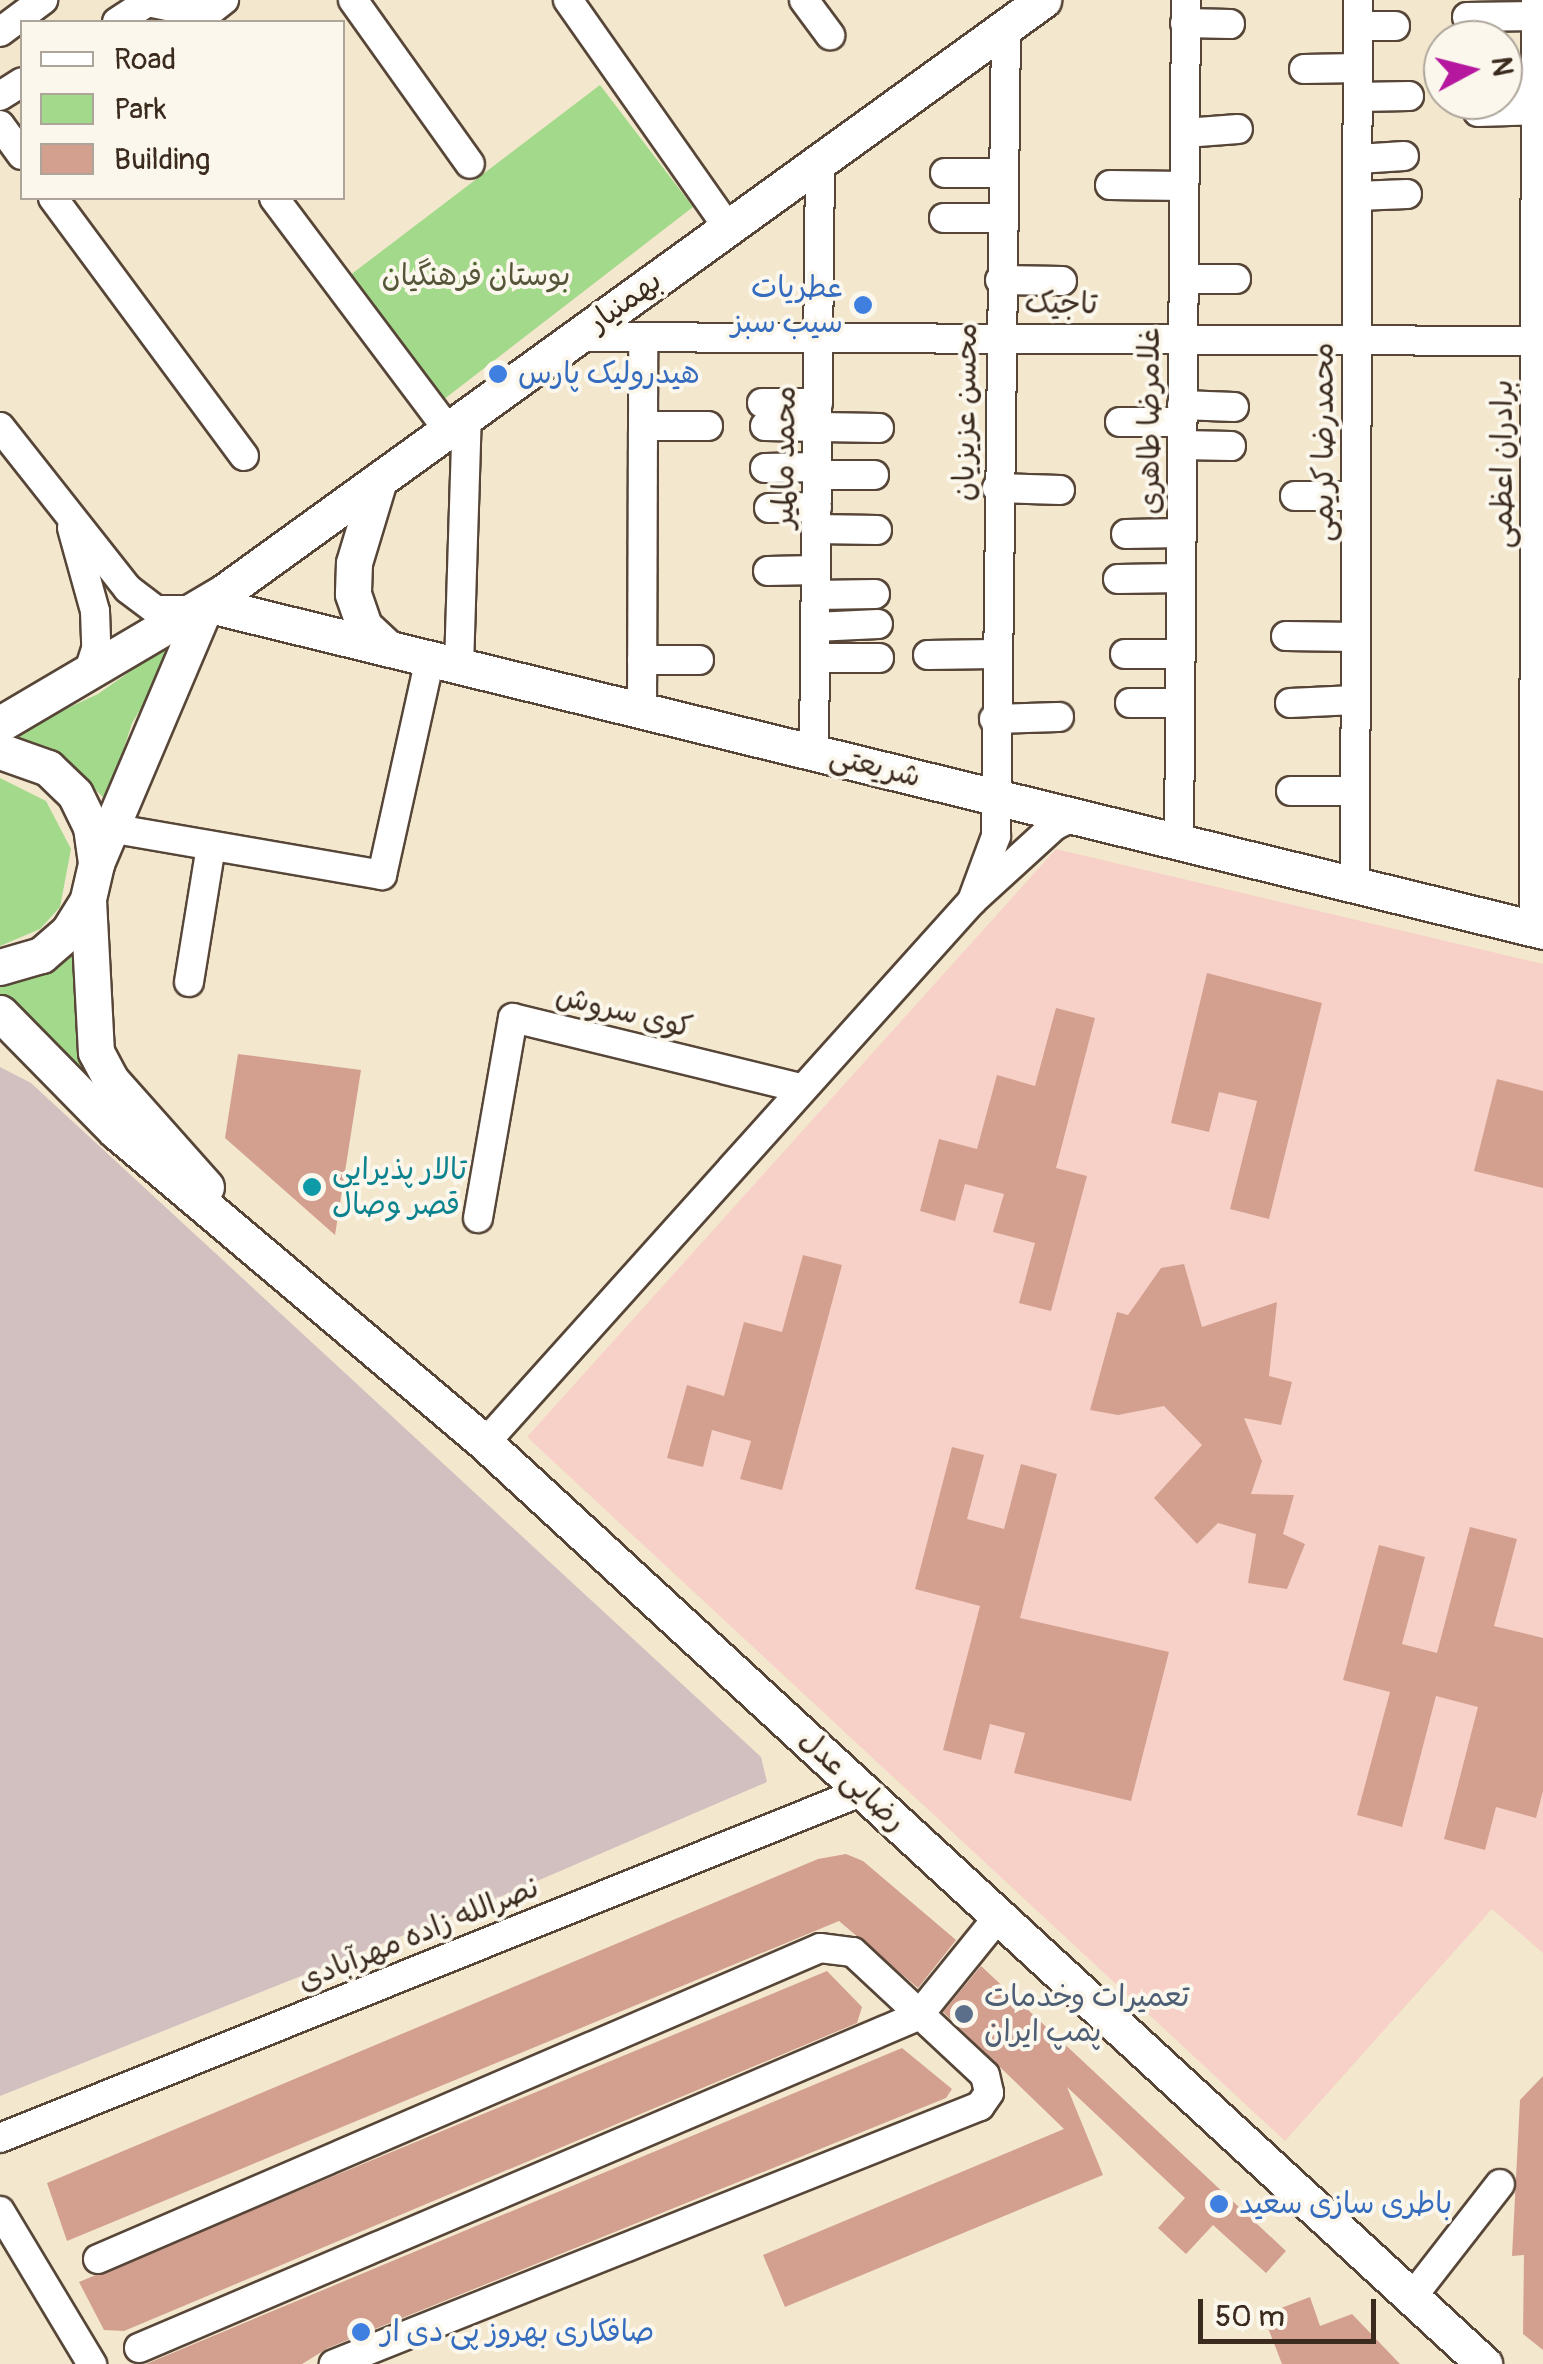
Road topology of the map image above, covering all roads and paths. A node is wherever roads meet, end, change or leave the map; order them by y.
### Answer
1 (43, 0) edge
2 (224, 0) edge
3 (353, 0) edge
4 (568, 0) edge
5 (804, 0) edge
6 (1536, 8) edge
7 (1026, 9) edge
8 (1186, 11) edge
9 (1358, 13) edge
10 (1467, 17) dead end
11 (131, 19) edge
12 (1230, 24) dead end
13 (1395, 26) dead end
14 (0, 32) edge
15 (830, 35) dead end
16 (1540, 46) edge
17 (1358, 68) junction
18 (1304, 69) dead end
19 (1409, 96) dead end
20 (1358, 97) junction
21 (1538, 102) edge
22 (0, 125) edge
23 (1238, 129) dead end
24 (1184, 132) junction
25 (20, 153) edge
26 (1404, 156) dead end
27 (1358, 159) junction
28 (820, 162) junction
29 (470, 164) dead end
30 (945, 173) dead end
31 (1001, 173) junction
32 (1110, 186) dead end
33 (1184, 186) junction
34 (1406, 194) dead end
35 (1357, 196) junction
36 (55, 200) edge
37 (276, 200) edge
38 (944, 218) dead end
39 (1000, 218) junction
40 (728, 228) junction
41 (1540, 247) edge
42 (1184, 279) junction
43 (1000, 280) junction
44 (1236, 280) dead end
45 (1062, 281) dead end
46 (644, 336) junction
47 (818, 336) junction
48 (999, 336) junction
49 (577, 337) junction
50 (1183, 338) junction
51 (1357, 340) junction
52 (1539, 341) edge
53 (1234, 406) dead end
54 (763, 415) dead end
55 (818, 415) junction
56 (1120, 422) dead end
57 (457, 423) junction
58 (1182, 424) junction
59 (643, 426) junction
60 (708, 426) dead end
61 (0, 427) edge
62 (878, 428) dead end
63 (1230, 446) dead end
64 (244, 456) dead end
65 (766, 468) dead end
66 (817, 471) junction
67 (874, 475) dead end
68 (380, 480) junction
69 (997, 488) junction
70 (1060, 490) dead end
71 (1295, 496) dead end
72 (1356, 496) junction
73 (769, 508) dead end
74 (816, 518) junction
75 (70, 522) junction
76 (877, 530) dead end
77 (1182, 533) junction
78 (1126, 534) dead end
79 (768, 570) dead end
80 (1118, 578) dead end
81 (1181, 578) junction
82 (816, 582) junction
83 (875, 594) dead end
84 (208, 602) junction
85 (1539, 606) edge
86 (878, 624) dead end
87 (816, 626) junction
88 (1286, 636) dead end
89 (376, 637) junction
90 (1356, 637) junction
91 (1126, 647) dead end
92 (1181, 647) junction
93 (995, 654) junction
94 (928, 655) dead end
95 (449, 658) junction
96 (815, 658) junction
97 (880, 658) dead end
98 (642, 660) junction
99 (698, 660) dead end
100 (88, 673) junction
101 (1355, 700) junction
102 (1180, 702) junction
103 (642, 703) junction
104 (1130, 703) dead end
105 (1290, 703) dead end
106 (1059, 718) dead end
107 (994, 719) junction
108 (0, 724) edge
109 (1539, 731) edge
110 (814, 745) junction
111 (0, 751) edge
112 (994, 790) junction
113 (1291, 791) dead end
114 (1355, 791) junction
115 (1072, 816) junction
116 (110, 828) junction
117 (1179, 835) junction
118 (211, 846) junction
119 (96, 864) junction
120 (1354, 878) junction
121 (88, 900) junction
122 (972, 901) junction
123 (1539, 923) edge
124 (0, 967) edge
125 (189, 982) dead end
126 (0, 1014) edge
127 (802, 1088) junction
128 (213, 1207) junction
129 (478, 1218) dead end
130 (484, 1442) junction
131 (863, 1791) junction
132 (999, 1916) junction
133 (918, 2016) junction
134 (0, 2138) edge
135 (1500, 2184) dead end
136 (0, 2211) edge
137 (98, 2258) dead end
138 (1412, 2298) junction
139 (140, 2348) dead end
140 (92, 2364) edge
141 (334, 2364) edge
142 (1484, 2364) edge

1 - 14 street
2 - 11 street
3 - 29 street
4 - 40 street
5 - 15 street
6 - 10 street
6 - 16 street, برادران اعظمی
7 - 28 main road, بهمنیار
7 - 31 street, محسن عزیزیان
8 - 12 street
8 - 24 street, غلامرضا طاهری
9 - 13 street
9 - 17 street, محمدرضا کریمی
16 - 21 street, برادران اعظمی
17 - 18 street
17 - 20 street, محمدرضا کریمی
19 - 20 street
20 - 27 street, محمدرضا کریمی
21 - 41 street, برادران اعظمی
22 - 25 street
23 - 24 street
24 - 33 street, غلامرضا طاهری
26 - 27 street
27 - 35 street, محمدرضا کریمی
28 - 40 main road, بهمنیار
28 - 47 street, محمد مالمیر
30 - 31 street
31 - 39 street, محسن عزیزیان
32 - 33 street
33 - 42 street, غلامرضا طاهری
34 - 35 street
35 - 51 street, محمدرضا کریمی
36 - 64 street
37 - 57 street
38 - 39 street
39 - 43 street, محسن عزیزیان
40 - 49 main road, بهمنیار
41 - 52 street, برادران اعظمی
42 - 44 street
42 - 50 street, غلامرضا طاهری
43 - 45 street
43 - 48 street, محسن عزیزیان
46 - 47 street, تاجیک
46 - 49 street, تاجیک
46 - 59 street
47 - 48 street, تاجیک
47 - 55 street, محمد مالمیر
48 - 50 street, تاجیک
48 - 69 street, محسن عزیزیان
49 - 57 main road, بهمنیار
50 - 51 street, تاجیک
50 - 58 street, غلامرضا طاهری
51 - 52 street, تاجیک
51 - 72 street, محمدرضا کریمی
52 - 85 street, برادران اعظمی
53 - 58 street
54 - 55 street
55 - 62 street
55 - 66 street, محمد مالمیر
56 - 58 street
57 - 68 main road, بهمنیار
57 - 95 street
58 - 63 street
58 - 77 street, غلامرضا طاهری
59 - 60 street
59 - 98 street
61 - 75 street
65 - 66 street
66 - 67 street
66 - 74 street, محمد مالمیر
68 - 84 main road, بهمنیار
68 - 89 main road
69 - 70 street
69 - 93 street, محسن عزیزیان
71 - 72 street
72 - 90 street, محمدرضا کریمی
73 - 74 street
74 - 76 street
74 - 82 street, محمد مالمیر
75 - 84 street
75 - 100 street
77 - 78 street
77 - 81 street, غلامرضا طاهری
79 - 82 street
80 - 81 street
81 - 92 street, غلامرضا طاهری
82 - 83 street
82 - 87 street, محمد مالمیر
84 - 89 main road, شریعتی
84 - 100 main road, بهمنیار
84 - 116 main road
85 - 109 street, برادران اعظمی
86 - 87 street
87 - 96 street, محمد مالمیر
88 - 90 street
89 - 95 main road, شریعتی
90 - 101 street, محمدرضا کریمی
91 - 92 street
92 - 102 street, غلامرضا طاهری
93 - 94 street
93 - 107 street, محسن عزیزیان
95 - 103 main road, شریعتی
95 - 118 street
96 - 97 street
96 - 110 street, محمد مالمیر
98 - 99 street
98 - 103 street
100 - 108 main road, بهمنیار
101 - 105 street
101 - 114 street, محمدرضا کریمی
102 - 104 street
102 - 117 street, غلامرضا طاهری
103 - 110 main road, شریعتی
106 - 107 street
107 - 112 street, محسن عزیزیان
109 - 123 street, برادران اعظمی
110 - 112 main road, شریعتی
111 - 119 main road
112 - 115 main road, شریعتی
112 - 117 street
112 - 122 street, محسن عزیزیان
113 - 114 street
114 - 120 street, محمدرضا کریمی
115 - 117 main road, شریعتی
115 - 122 street
116 - 118 street
116 - 119 main road
117 - 120 main road, شریعتی
118 - 125 street
119 - 121 main road
120 - 123 main road, شریعتی
121 - 124 main road
121 - 128 main road
122 - 127 street
126 - 128 main road, رضایی عدل
127 - 129 street, کوی سروش
127 - 130 street
128 - 130 main road, رضایی عدل
130 - 131 main road, رضایی عدل
131 - 132 main road, رضایی عدل
131 - 134 street, نصرالله زاده مهرآبادی
132 - 133 street
132 - 138 main road, رضایی عدل
133 - 137 street
133 - 139 street
133 - 141 street
135 - 138 street
136 - 140 street
138 - 142 main road, رضایی عدل

